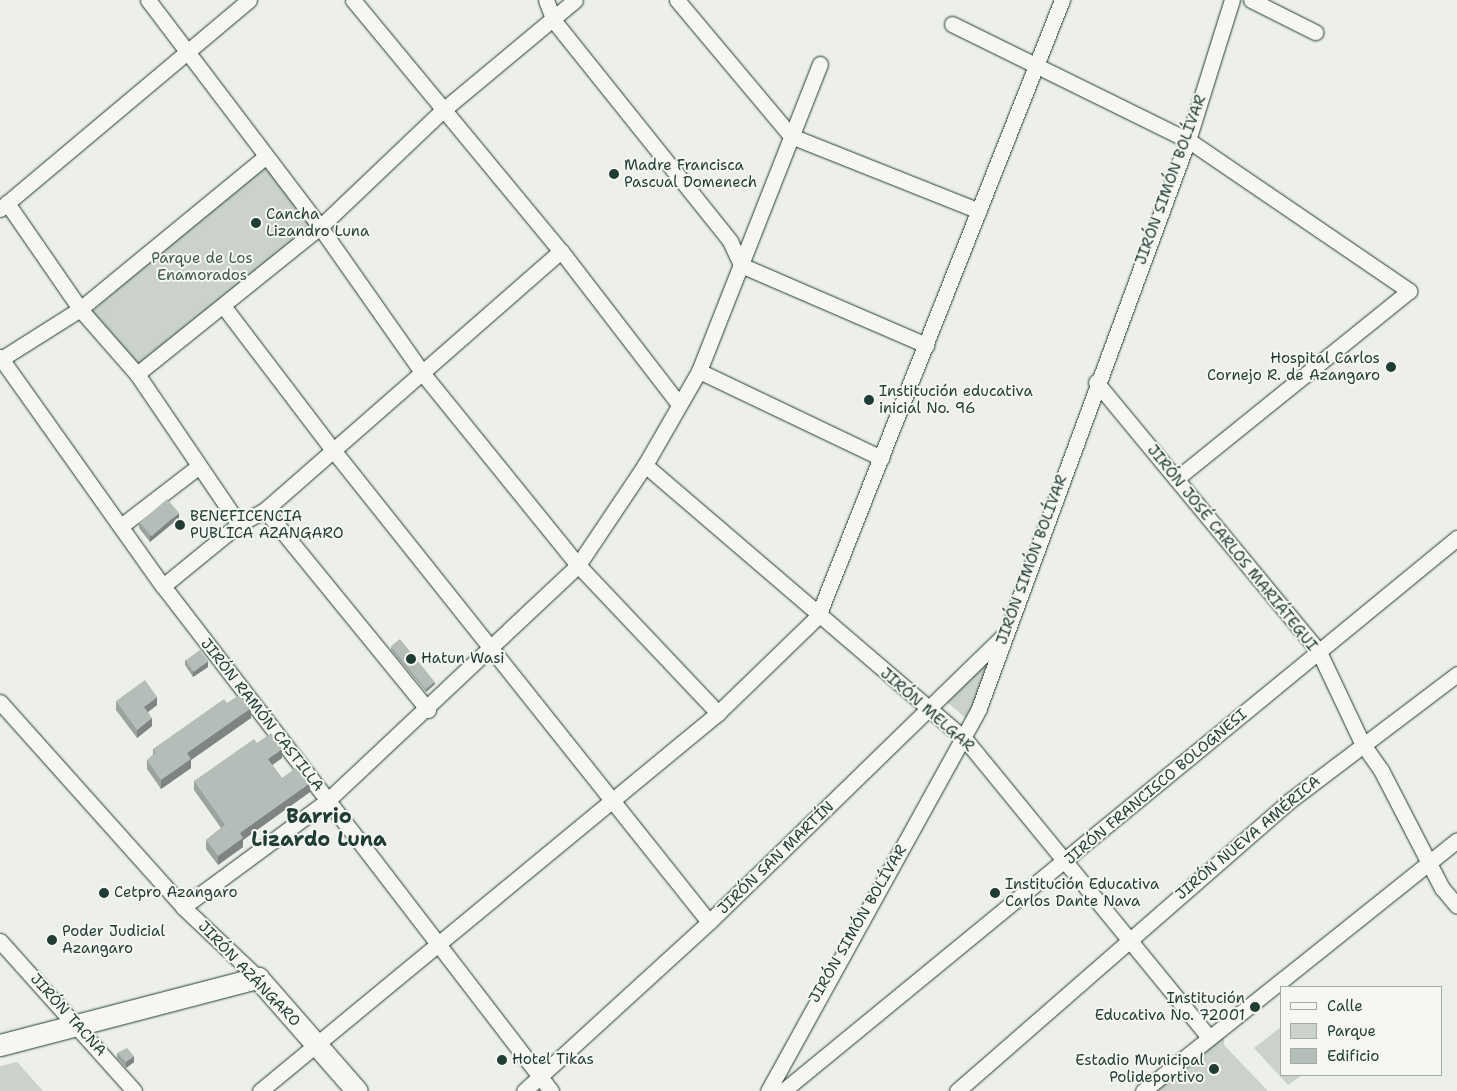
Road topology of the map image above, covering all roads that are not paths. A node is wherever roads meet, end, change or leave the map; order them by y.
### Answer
1 (148, 0) edge
2 (249, 0) edge
3 (353, 0) edge
4 (546, 0) edge
5 (575, 0) edge
6 (677, 0) edge
7 (1062, 0) edge
8 (1232, 0) edge
9 (1251, 0) edge
10 (554, 21) junction
11 (952, 24) dead end
12 (1315, 32) dead end
13 (188, 52) junction
14 (820, 64) dead end
15 (1036, 68) junction
16 (442, 111) junction
17 (790, 136) junction
18 (1188, 140) junction
19 (265, 157) junction
20 (4, 206) edge
21 (979, 211) junction
22 (320, 227) junction
23 (561, 251) junction
24 (741, 265) junction
25 (224, 307) junction
26 (80, 309) junction
27 (926, 344) junction
28 (1, 358) edge
29 (699, 370) junction
30 (137, 374) junction
31 (424, 375) junction
32 (1096, 382) junction
33 (678, 403) junction
34 (333, 450) junction
35 (881, 458) junction
36 (645, 465) junction
37 (199, 466) junction
38 (1176, 480) junction
39 (264, 510) junction
40 (238, 524) junction
41 (121, 526) junction
42 (1457, 538) edge
43 (578, 564) junction
44 (163, 586) junction
45 (818, 616) junction
46 (1007, 632) junction
47 (489, 648) junction
48 (1319, 652) junction
49 (1457, 674) edge
50 (0, 702) edge
51 (428, 710) junction
52 (929, 711) junction
53 (718, 713) junction
54 (6, 720) edge
55 (964, 738) junction
56 (1362, 743) junction
57 (328, 800) junction
58 (611, 802) junction
59 (1457, 840) edge
60 (1066, 860) junction
61 (1430, 861) junction
62 (1457, 906) edge
63 (183, 907) junction
64 (709, 922) junction
65 (1130, 938) junction
66 (0, 941) edge
67 (437, 944) junction
68 (258, 978) junction
69 (79, 1024) junction
70 (1209, 1037) junction
71 (314, 1042) junction
72 (0, 1045) edge
73 (539, 1077) junction
74 (772, 1088) edge
75 (134, 1091) edge
76 (260, 1091) edge
77 (357, 1091) edge
78 (524, 1091) edge
79 (551, 1091) edge
80 (783, 1091) edge
81 (957, 1091) edge
82 (1143, 1091) edge

1 - 13 street
2 - 13 street
3 - 16 street
4 - 10 street
5 - 10 street
6 - 17 street
7 - 15 street
8 - 18 street, JIRÓN SIMÓN BOLÍVAR
9 - 12 street
10 - 16 street
10 - 24 street
11 - 15 street
13 - 19 street
13 - 20 street
14 - 17 street
15 - 18 street
15 - 21 street
16 - 22 street
16 - 23 street
17 - 21 street
17 - 24 street
18 - 32 street, JIRÓN SIMÓN BOLÍVAR
18 - 38 street
19 - 22 street
19 - 26 street
20 - 26 street
21 - 27 street
22 - 25 street
22 - 31 street
23 - 31 street
23 - 33 street
24 - 27 street
24 - 29 street
25 - 30 street
25 - 34 street
26 - 28 street
26 - 30 street
27 - 35 street
28 - 41 street, JIRÓN RAMÓN CASTILLA
29 - 33 street
29 - 35 street
30 - 37 street
31 - 34 street
31 - 43 street
32 - 38 street, JIRÓN JOSÉ CARLOS MARIÁTEGUI
32 - 46 street, JIRÓN SIMÓN BOLÍVAR
33 - 36 street
34 - 39 street
34 - 47 street
35 - 45 street
36 - 43 street
36 - 45 street, JIRÓN MELGAR
37 - 40 street
37 - 41 street
38 - 48 street, JIRÓN JOSÉ CARLOS MARIÁTEGUI
39 - 40 street
39 - 51 street
40 - 44 street
41 - 44 street, JIRÓN RAMÓN CASTILLA
42 - 48 street, JIRÓN FRANCISCO BOLOGNESI
43 - 47 street
43 - 53 street
44 - 57 street, JIRÓN RAMÓN CASTILLA
45 - 52 street, JIRÓN MELGAR
45 - 53 street
46 - 52 street, JIRÓN SAN MARTÍN
46 - 55 street, JIRÓN SIMÓN BOLÍVAR
47 - 51 street
47 - 58 street
48 - 56 street, JIRÓN JOSÉ CARLOS MARIÁTEGUI
48 - 60 street, JIRÓN FRANCISCO BOLOGNESI
49 - 56 street, JIRÓN NUEVA AMÉRICA
50 - 54 street, JIRÓN AZÁNGARO
51 - 57 street
52 - 55 street, JIRÓN MELGAR
52 - 64 street, JIRÓN SAN MARTÍN
53 - 58 street
54 - 63 street, JIRÓN AZÁNGARO
55 - 60 street, JIRÓN MELGAR
55 - 74 street, JIRÓN SIMÓN BOLÍVAR
56 - 61 street, JIRÓN JOSÉ CARLOS MARIÁTEGUI
56 - 65 street, JIRÓN NUEVA AMÉRICA
57 - 63 street
57 - 67 street, JIRÓN RAMÓN CASTILLA
58 - 64 street
58 - 67 street
59 - 61 street
60 - 65 street, JIRÓN MELGAR
60 - 80 street, JIRÓN FRANCISCO BOLOGNESI
61 - 62 street, JIRÓN JOSÉ CARLOS MARIÁTEGUI
61 - 70 street
63 - 68 street, JIRÓN AZÁNGARO
64 - 73 street, JIRÓN SAN MARTÍN
65 - 70 street, JIRÓN MELGAR
65 - 81 street, JIRÓN NUEVA AMÉRICA
66 - 69 street, JIRÓN TACNA
67 - 71 street
67 - 73 street, JIRÓN RAMÓN CASTILLA
68 - 69 street
68 - 71 street, JIRÓN AZÁNGARO
69 - 72 street
69 - 75 street, JIRÓN TACNA
70 - 82 street
71 - 76 street
71 - 77 street, JIRÓN AZÁNGARO
73 - 78 street, JIRÓN SAN MARTÍN
73 - 79 street, JIRÓN RAMÓN CASTILLA

